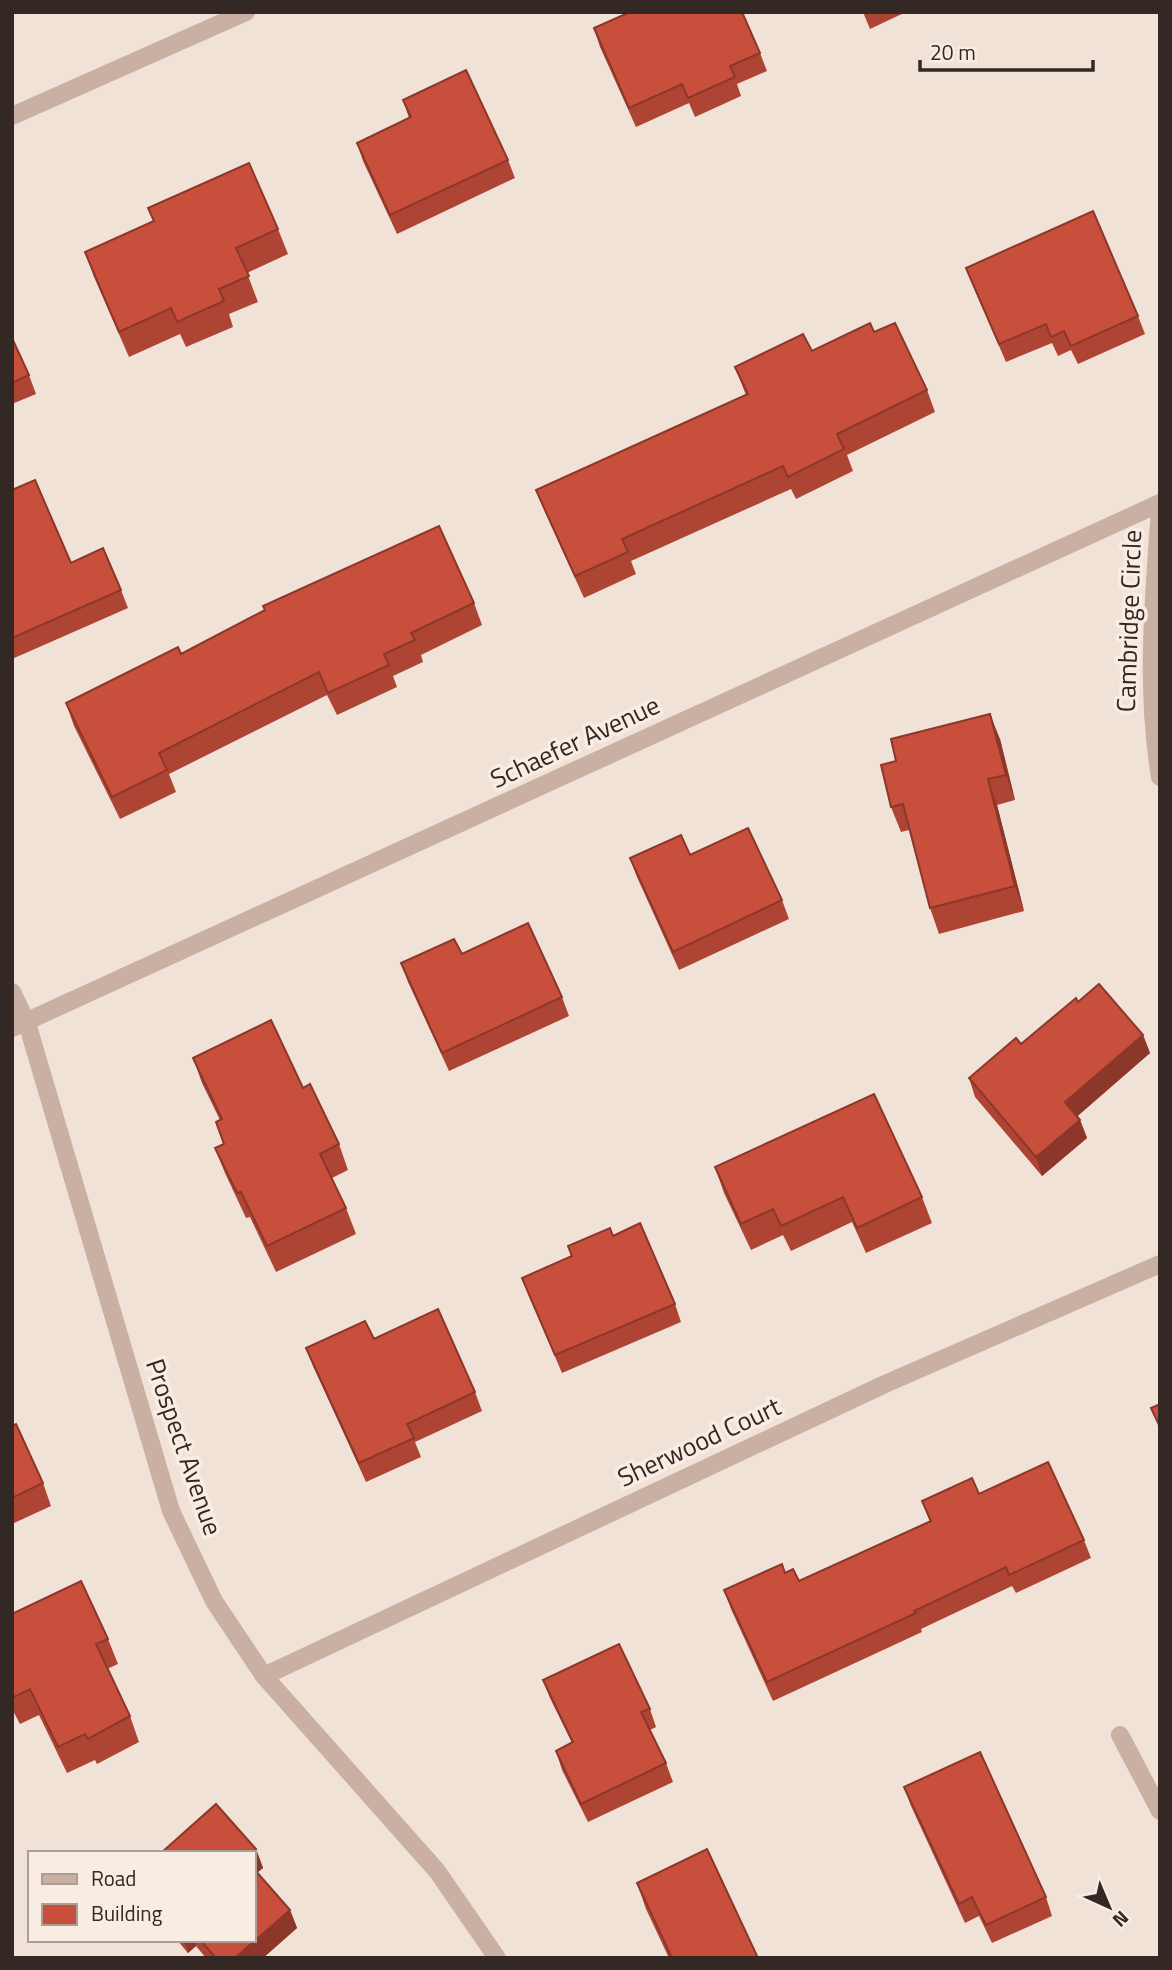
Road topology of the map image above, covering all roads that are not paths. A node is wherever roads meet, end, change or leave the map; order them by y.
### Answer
1 (246, 12) edge
2 (12, 116) edge
3 (1160, 505) edge
4 (1160, 777) edge
5 (12, 992) edge
6 (20, 1025) edge
7 (1160, 1264) edge
8 (264, 1676) junction
9 (1120, 1735) dead end
10 (1160, 1811) edge
11 (497, 1958) edge

1 - 2 street
3 - 4 street, Cambridge Circle
3 - 6 street, Schaefer Avenue
5 - 6 street, Prospect Avenue
6 - 8 street, Prospect Avenue
7 - 8 street, Sherwood Court
8 - 11 street, Prospect Avenue
9 - 10 street

